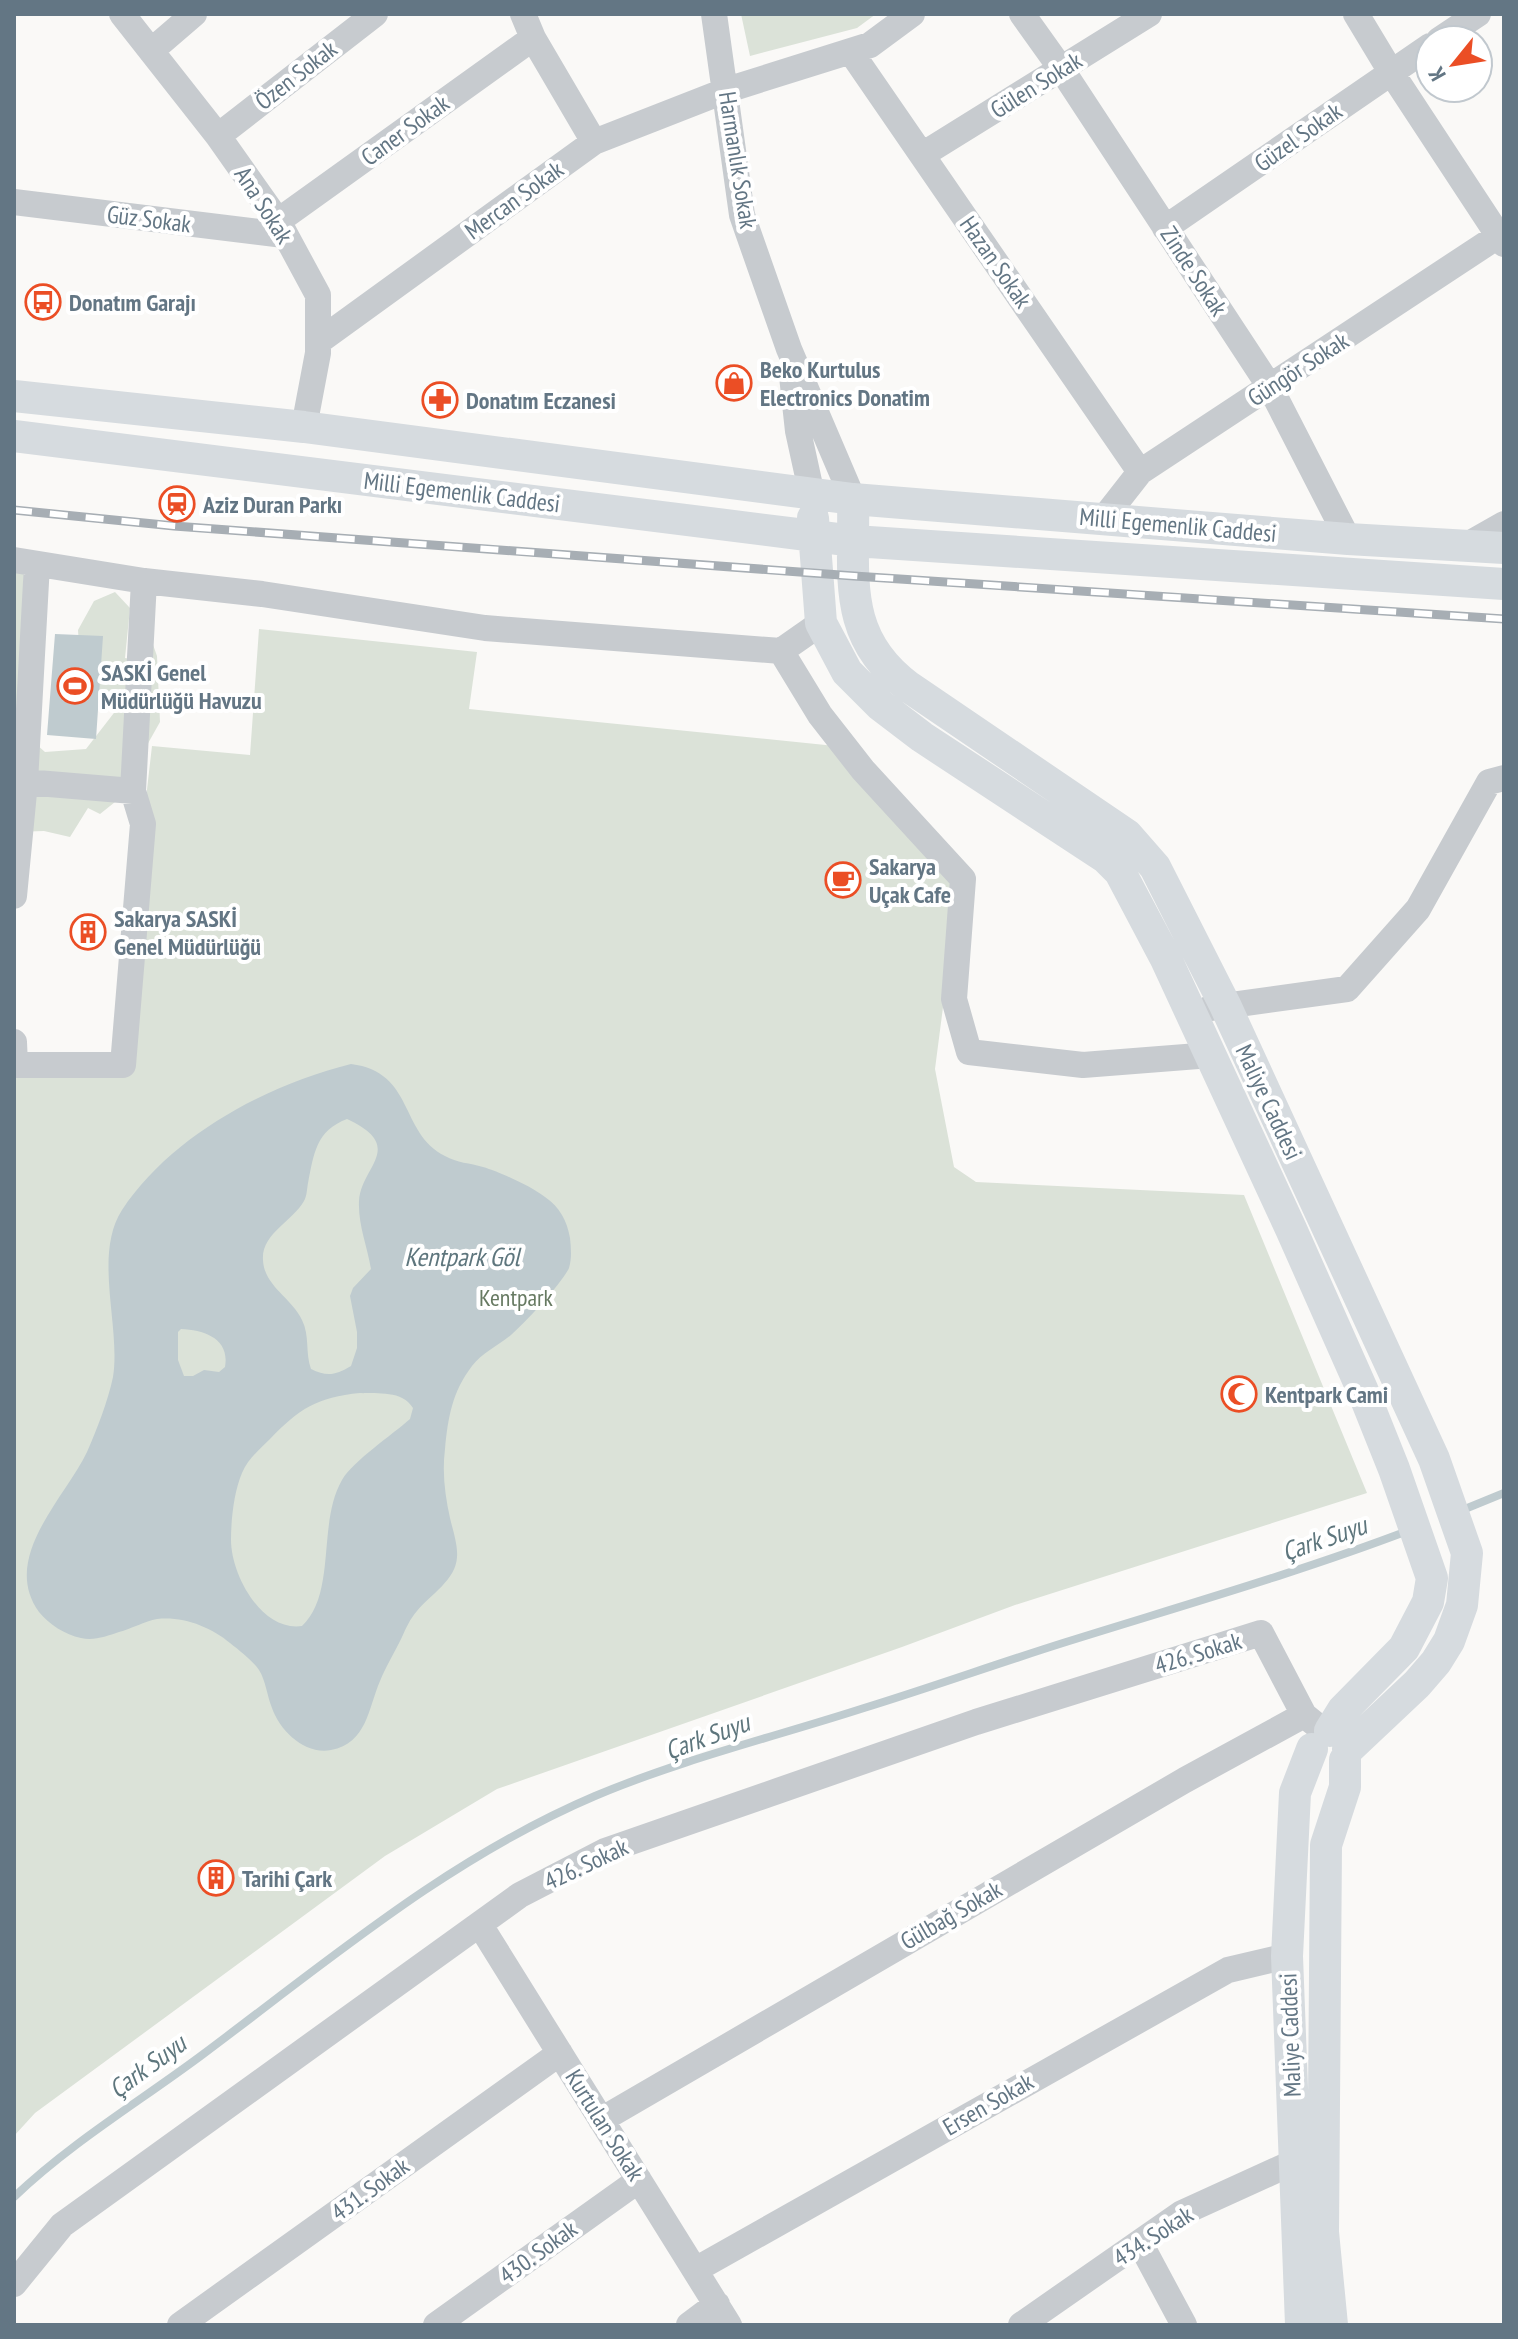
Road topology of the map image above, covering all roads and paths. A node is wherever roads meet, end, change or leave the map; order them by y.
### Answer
1 (122, 14) edge
2 (194, 14) edge
3 (375, 14) edge
4 (714, 14) edge
5 (912, 14) edge
6 (1022, 14) edge
7 (1149, 14) edge
8 (1356, 14) edge
9 (528, 26) edge
10 (151, 51) junction
11 (851, 52) junction
12 (1414, 57) edge
13 (1062, 70) junction
14 (1391, 72) junction
15 (727, 90) junction
16 (218, 136) junction
17 (594, 142) junction
18 (922, 155) junction
19 (14, 202) edge
20 (281, 228) junction
21 (1165, 228) junction
22 (1502, 237) edge
23 (318, 342) junction
24 (789, 349) junction
25 (1270, 387) junction
26 (14, 396) edge
27 (304, 427) junction
28 (14, 436) edge
29 (1140, 472) junction
30 (812, 495) junction
31 (853, 499) junction
32 (1104, 518) junction
33 (1504, 524) edge
34 (814, 536) junction
35 (1348, 539) junction
36 (854, 541) junction
37 (1467, 545) junction
38 (1504, 548) edge
39 (25, 562) edge
40 (144, 581) junction
41 (1504, 584) edge
42 (821, 623) junction
43 (781, 651) junction
44 (1504, 778) edge
45 (25, 782) junction
46 (133, 791) junction
47 (14, 896) edge
48 (1225, 1005) junction
49 (1190, 1012) junction
50 (14, 1042) edge
51 (1211, 1055) junction
52 (1327, 1739) junction
53 (480, 1925) junction
54 (1287, 1956) junction
55 (560, 2053) junction
56 (601, 2120) junction
57 (1294, 2162) junction
58 (639, 2180) junction
59 (1140, 2243) junction
60 (695, 2270) junction
61 (14, 2284) edge
62 (723, 2315) edge
63 (180, 2325) edge
64 (436, 2325) edge
65 (689, 2325) edge
66 (1021, 2325) edge
67 (1184, 2325) edge
68 (1301, 2325) edge
69 (1332, 2325) edge

1 - 10 street, Ana Sokak
2 - 10 street
3 - 16 street, Özen Sokak
4 - 15 street, Harmanlık Sokak
5 - 11 street, Mercan Sokak
6 - 13 street, Zinde Sokak
7 - 13 street, Gülen Sokak
8 - 14 street
9 - 17 street
9 - 20 street, Caner Sokak
10 - 16 street, Ana Sokak
11 - 15 street, Mercan Sokak
11 - 18 street, Hazan Sokak
12 - 14 street, Güzel Sokak
13 - 18 street, Gülen Sokak
13 - 21 street, Zinde Sokak
14 - 21 street, Güzel Sokak
14 - 22 street
15 - 17 street, Mercan Sokak
15 - 24 street, Harmanlık Sokak
16 - 20 street, Ana Sokak
17 - 23 street, Mercan Sokak
18 - 29 street, Hazan Sokak
19 - 20 street, Güz Sokak
20 - 23 street, Ana Sokak
21 - 25 street, Zinde Sokak
22 - 25 street, Güngör Sokak
23 - 27 street, Ana Sokak
24 - 30 street, Harmanlık Sokak
24 - 31 street, Harmanlık Sokak
25 - 29 street, Güngör Sokak
25 - 35 street, Zinde Sokak
26 - 27 main road, Milli Egemenlik Caddesi
27 - 30 main road, Milli Egemenlik Caddesi
28 - 34 main road, Milli Egemenlik Caddesi
29 - 32 street, Güngör Sokak
30 - 31 main road, Milli Egemenlik Caddesi
30 - 34 main road, Maliye Caddesi
31 - 32 main road, Milli Egemenlik Caddesi
31 - 36 main road, Maliye Caddesi
32 - 35 main road, Milli Egemenlik Caddesi
33 - 37 street
34 - 36 main road, Milli Egemenlik Caddesi
34 - 42 main road, Maliye Caddesi
35 - 37 main road, Milli Egemenlik Caddesi
36 - 41 main road, Milli Egemenlik Caddesi
36 - 48 main road, Maliye Caddesi
37 - 38 main road, Milli Egemenlik Caddesi
39 - 40 street
39 - 45 street
40 - 43 street
40 - 46 street
42 - 43 street
42 - 49 main road, Maliye Caddesi
43 - 51 street
44 - 48 street
45 - 46 street
45 - 47 street
46 - 50 street
48 - 49 street
48 - 52 main road, Maliye Caddesi
49 - 51 main road, Maliye Caddesi
51 - 52 main road, Maliye Caddesi
52 - 53 street, 426. Sokak
52 - 54 main road, Maliye Caddesi
52 - 56 street, Gülbağ Sokak
52 - 69 main road, Maliye Caddesi
53 - 55 street, Kurtulan Sokak
53 - 61 street, 426. Sokak
54 - 57 main road, Maliye Caddesi
54 - 60 street, Ersen Sokak
55 - 56 street, Kurtulan Sokak
55 - 63 street, 431. Sokak
56 - 58 street, Kurtulan Sokak
57 - 59 street, 434. Sokak
57 - 68 main road, Maliye Caddesi
58 - 60 street, Kurtulan Sokak
58 - 64 street, 430. Sokak
59 - 66 street, 434. Sokak
59 - 67 street
60 - 62 street, Kurtulan Sokak
62 - 65 street

